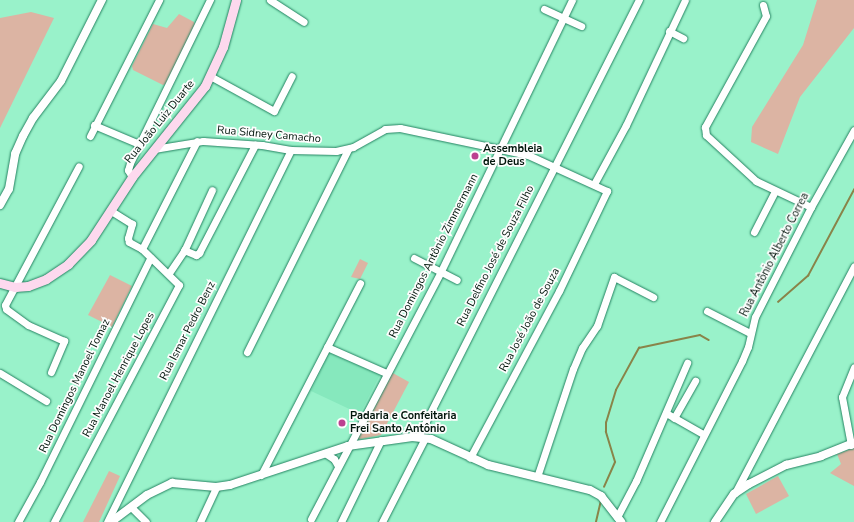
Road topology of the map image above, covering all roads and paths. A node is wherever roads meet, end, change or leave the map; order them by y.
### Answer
1 (102, 0) edge
2 (160, 0) edge
3 (210, 0) edge
4 (236, 0) edge
5 (270, 0) edge
6 (572, 0) edge
7 (639, 0) edge
8 (685, 0) edge
9 (763, 5) dead end
10 (544, 9) dead end
11 (562, 17) junction
12 (304, 22) dead end
13 (581, 26) dead end
14 (669, 31) junction
15 (683, 38) dead end
16 (210, 76) junction
17 (292, 76) dead end
18 (94, 124) junction
19 (854, 130) edge
20 (90, 136) dead end
21 (197, 141) junction
22 (139, 144) junction
23 (255, 145) junction
24 (154, 149) junction
25 (348, 149) junction
26 (291, 150) junction
27 (499, 150) junction
28 (554, 165) junction
29 (79, 166) dead end
30 (132, 177) junction
31 (594, 184) junction
32 (212, 190) dead end
33 (607, 191) joint
34 (775, 191) junction
35 (0, 205) edge
36 (811, 207) junction
37 (110, 210) junction
38 (754, 232) dead end
39 (142, 249) junction
40 (184, 250) junction
41 (150, 258) junction
42 (414, 258) dead end
43 (854, 266) edge
44 (441, 271) junction
45 (168, 273) junction
46 (457, 280) dead end
47 (0, 283) edge
48 (360, 283) dead end
49 (15, 286) junction
50 (653, 297) dead end
51 (707, 311) dead end
52 (750, 332) junction
53 (327, 347) junction
54 (247, 352) dead end
55 (687, 364) dead end
56 (854, 367) edge
57 (51, 372) dead end
58 (0, 373) edge
59 (386, 373) junction
60 (851, 378) edge
61 (695, 381) dead end
62 (46, 401) dead end
63 (666, 413) junction
64 (674, 418) junction
65 (704, 434) junction
66 (422, 437) junction
67 (381, 440) junction
68 (852, 444) edge
69 (348, 446) junction
70 (325, 453) junction
71 (470, 458) junction
72 (338, 466) junction
73 (261, 474) junction
74 (537, 477) junction
75 (216, 487) junction
76 (734, 494) junction
77 (131, 507) junction
78 (619, 519) edge
79 (311, 520) dead end
80 (18, 522) edge
81 (54, 522) edge
82 (107, 522) edge
83 (111, 522) edge
84 (146, 522) edge
85 (200, 522) edge
86 (341, 522) edge
87 (382, 522) edge
88 (660, 522) edge
89 (715, 522) edge

1 - 35 street
2 - 18 street
3 - 22 street
4 - 16 main road, Rua João Luiz Duarte
5 - 12 street
6 - 11 street, Rua Domingos Antônio Zimmermann
7 - 28 street, Rua Delfino José de Souza Filho
8 - 14 street
9 - 34 street
10 - 11 street
11 - 13 street
11 - 27 street, Rua Domingos Antônio Zimmermann
14 - 15 street
14 - 31 street
16 - 17 street
16 - 24 main road, Rua João Luiz Duarte
18 - 20 street
18 - 22 street
19 - 36 street, Rua Antônio Alberto Correa
21 - 23 street, Rua Sidney Camacho
21 - 24 street, Rua Sidney Camacho
21 - 39 street
22 - 30 street
23 - 26 street, Rua Sidney Camacho
23 - 40 street
24 - 30 main road, Rua João Luiz Duarte
25 - 26 street, Rua Sidney Camacho
25 - 27 street, Rua Sidney Camacho
25 - 54 street
26 - 82 street, Rua Ismar Pedro Benz
27 - 28 street, Rua Sidney Camacho
27 - 44 street, Rua Domingos Antônio Zimmermann
28 - 31 street, Rua Sidney Camacho
28 - 66 street, Rua Delfino José de Souza Filho
29 - 49 street
30 - 37 main road, Rua João Luiz Duarte
31 - 33 street, Rua Sidney Camacho
32 - 40 street
33 - 71 street, Rua José João de Souza
34 - 36 street
34 - 38 street
36 - 52 street, Rua Antônio Alberto Correa
37 - 39 street, Rua Manoel Henrique Lopes
37 - 49 main road, Rua João Luiz Duarte
39 - 41 street, Rua Manoel Henrique Lopes
40 - 45 street
41 - 45 street, Rua Manoel Henrique Lopes
41 - 80 street, Rua Domingos Manoel Tomaz
42 - 44 street
43 - 76 street
44 - 46 street
44 - 59 street, Rua Domingos Antônio Zimmermann
45 - 81 street, Rua Manoel Henrique Lopes
47 - 49 main road, Rua João Luiz Duarte
48 - 53 street
49 - 57 street
50 - 74 street
51 - 52 street
52 - 65 street, Rua Antônio Alberto Correa
53 - 59 street
53 - 73 street
55 - 63 street
56 - 60 street
58 - 62 street
59 - 69 street, Rua Domingos Antônio Zimmermann
60 - 68 street
61 - 64 street
63 - 64 street
63 - 78 street
64 - 65 street
65 - 88 street, Rua Antônio Alberto Correa
66 - 67 street
66 - 71 street
66 - 87 street, Rua Delfino José de Souza Filho
67 - 69 street
67 - 86 street
68 - 76 street
69 - 70 street
69 - 72 street, Rua Domingos Antônio Zimmermann
70 - 72 street
70 - 73 street
71 - 74 street
72 - 79 street, Rua Domingos Antônio Zimmermann
73 - 75 street
74 - 78 street
75 - 77 street
75 - 85 street
76 - 89 street
77 - 83 street
77 - 84 street

